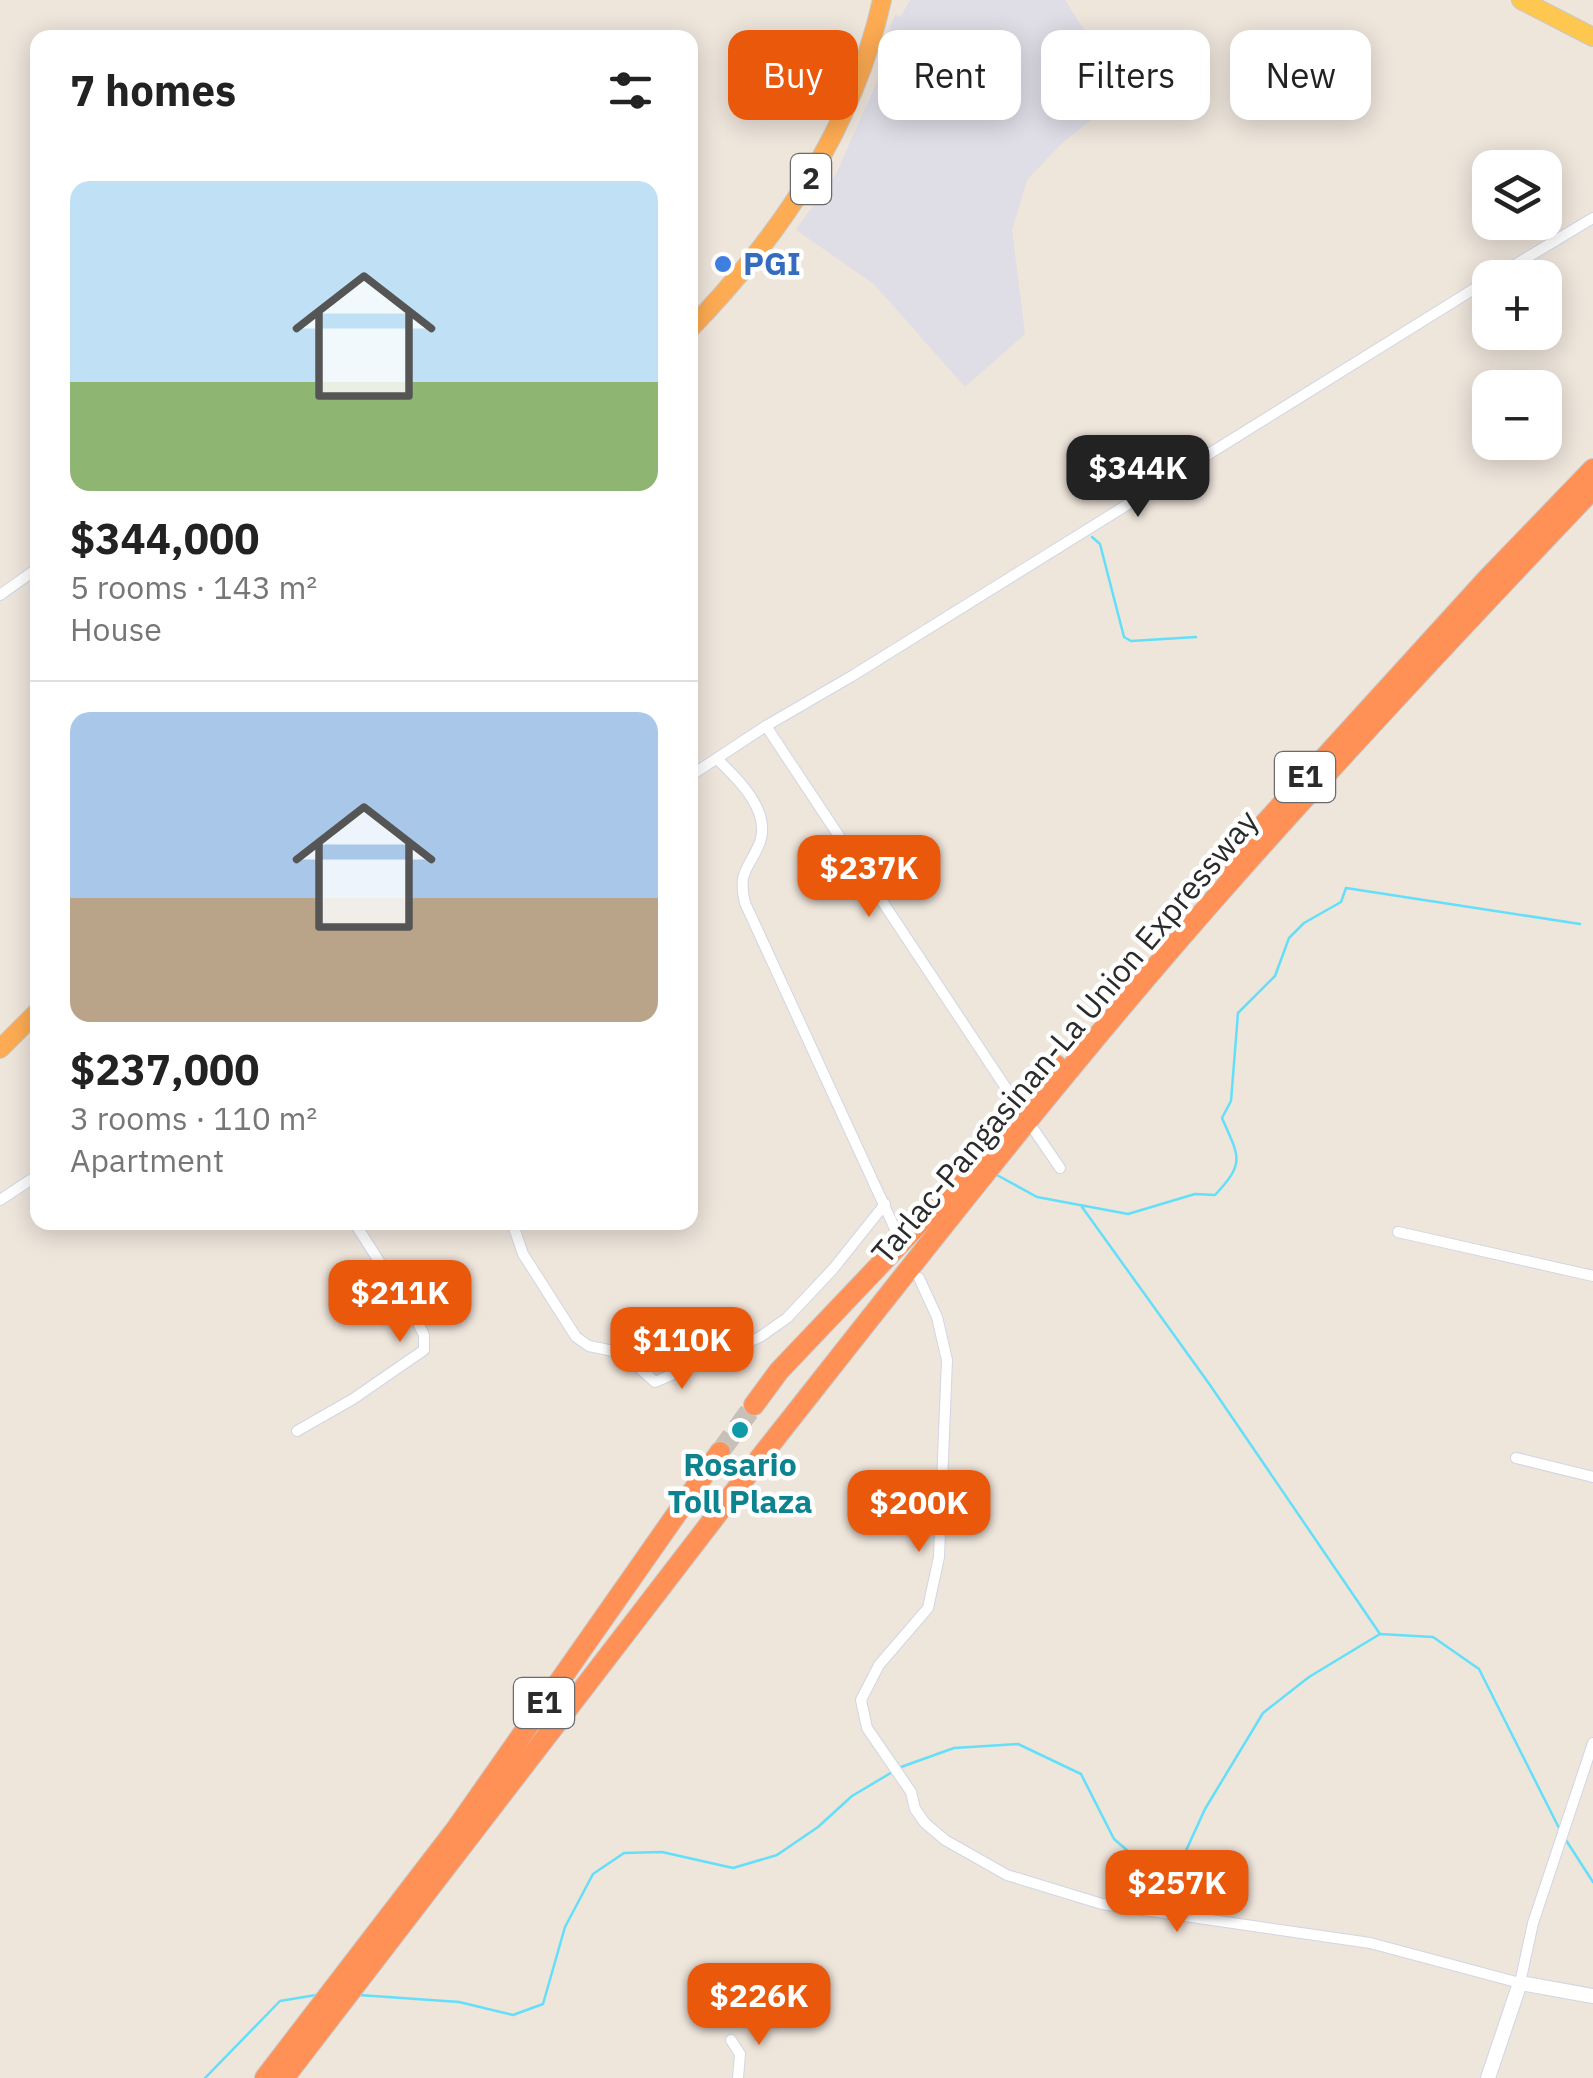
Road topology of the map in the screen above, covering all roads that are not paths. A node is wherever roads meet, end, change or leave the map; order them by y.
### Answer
1 (882, 0) edge
2 (1521, 0) edge
3 (1593, 38) edge
4 (1593, 218) edge
5 (1522, 260) edge
6 (1472, 290) edge
7 (698, 320) edge
8 (1593, 469) edge
9 (1593, 490) edge
10 (30, 574) edge
11 (0, 595) edge
12 (766, 726) junction
13 (717, 759) junction
14 (698, 771) edge
15 (30, 1018) edge
16 (0, 1049) edge
17 (1008, 1091) dead end
18 (1034, 1130) dead end
19 (1060, 1168) dead end
20 (30, 1180) edge
21 (0, 1200) edge
22 (885, 1204) junction
23 (895, 1229) dead end
24 (359, 1230) edge
25 (515, 1230) edge
26 (1398, 1232) dead end
27 (1593, 1276) edge
28 (919, 1278) dead end
29 (754, 1405) tunnel mouth
30 (297, 1431) dead end
31 (720, 1452) tunnel mouth
32 (1516, 1458) dead end
33 (1593, 1476) edge
34 (1593, 1743) edge
35 (1520, 1984) junction
36 (1593, 1996) edge
37 (731, 2040) dead end
38 (281, 2070) edge
39 (738, 2078) edge
40 (1488, 2078) edge

1 - 7 highway, 2
2 - 3 main road
4 - 5 street
6 - 12 street
8 - 29 highway, Tarlac-Pangasinan-La Union Expressway / E1
9 - 38 highway, Tarlac-Pangasinan-La Union Expressway / E1
10 - 11 street
12 - 13 street
12 - 17 street
13 - 14 street
13 - 22 street
15 - 16 highway
18 - 19 street
20 - 21 street
22 - 23 street
22 - 25 street
24 - 30 street
26 - 27 street
28 - 35 street
31 - 38 highway, Tarlac-Pangasinan-La Union Expressway / E1
32 - 33 street
34 - 35 street
35 - 36 street
35 - 40 street
37 - 39 street

